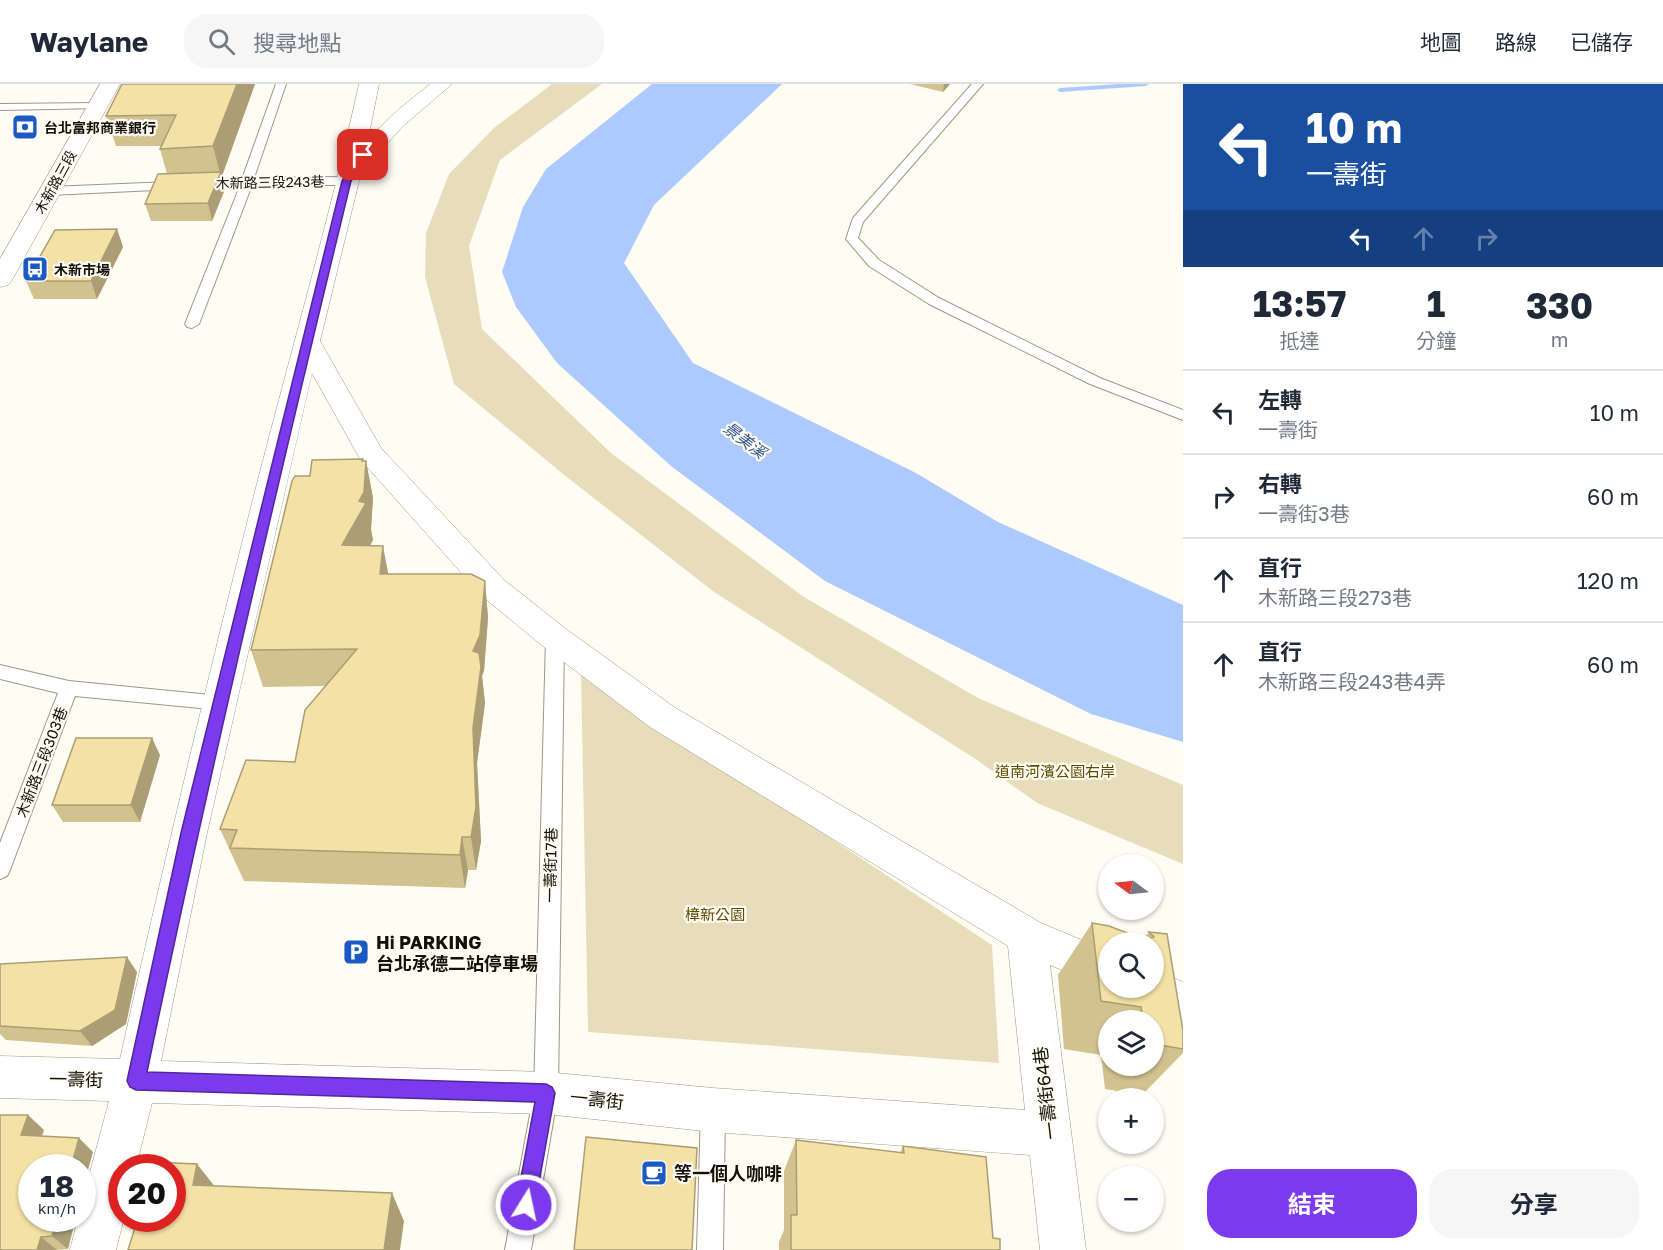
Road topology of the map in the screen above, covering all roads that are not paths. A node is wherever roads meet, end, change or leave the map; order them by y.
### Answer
1 (110, 84) edge
2 (281, 84) edge
3 (369, 84) edge
4 (442, 84) edge
5 (978, 84) edge
6 (98, 106) junction
7 (0, 107) edge
8 (349, 176) junction
9 (247, 182) junction
10 (50, 190) junction
11 (0, 280) edge
12 (192, 324) dead end
13 (309, 336) junction
14 (1183, 415) edge
15 (555, 638) junction
16 (0, 672) edge
17 (69, 688) junction
18 (221, 703) junction
19 (0, 870) edge
20 (1027, 936) junction
21 (1098, 966) edge
22 (1164, 994) edge
23 (1183, 1002) edge
24 (0, 1077) edge
25 (136, 1081) junction
26 (546, 1093) junction
27 (713, 1110) junction
28 (1050, 1134) junction
29 (93, 1250) edge
30 (518, 1250) edge
31 (710, 1250) edge
32 (1064, 1250) edge

1 - 6 street, 木新路三段
2 - 9 lane
3 - 8 street
4 - 8 street
5 - 14 lane
6 - 7 lane
6 - 10 street, 木新路三段
8 - 9 lane, 木新路三段243巷
8 - 13 street
9 - 10 lane, 木新路三段243巷
9 - 12 lane
10 - 11 street, 木新路三段
13 - 15 street
13 - 18 street
15 - 20 street
15 - 26 lane, 一壽街17巷
16 - 17 lane, 木新路三段303巷
17 - 18 lane, 木新路三段303巷
17 - 19 lane, 木新路三段303巷
18 - 25 street
20 - 21 street
20 - 28 street, 一壽街64巷
22 - 23 street
24 - 25 street, 一壽街
25 - 26 street, 一壽街
25 - 29 street
26 - 27 street, 一壽街
26 - 30 lane, 一壽街17巷
27 - 28 street, 一壽街
27 - 31 lane
28 - 32 street, 一壽街64巷

